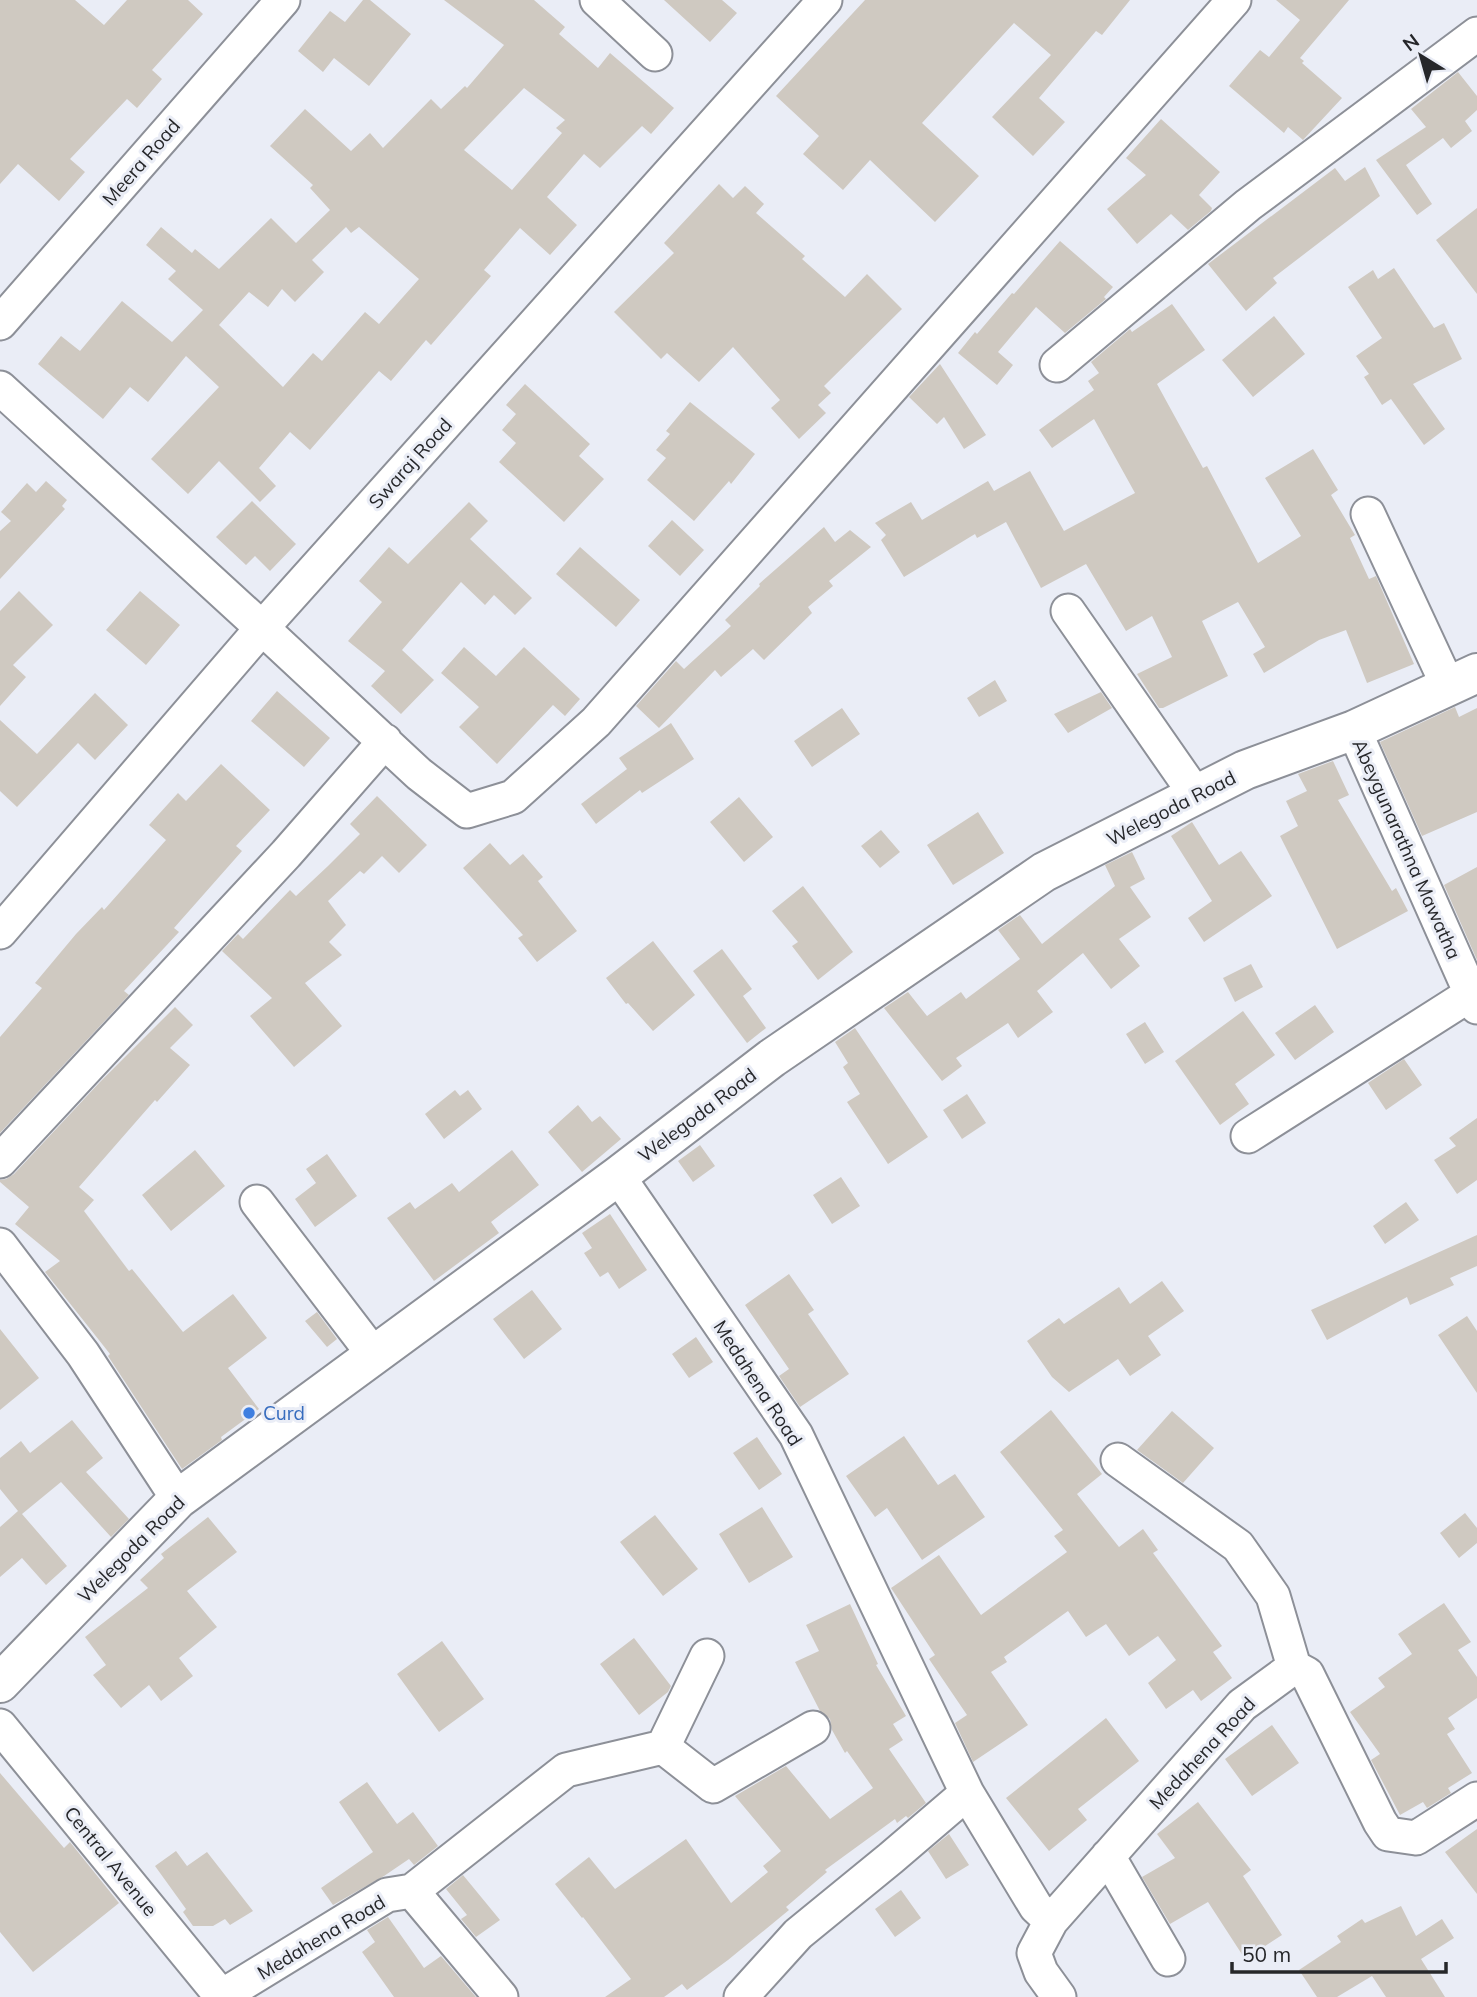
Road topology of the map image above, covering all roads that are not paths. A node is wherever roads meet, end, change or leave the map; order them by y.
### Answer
1 (283, 0) edge
2 (597, 0) edge
3 (825, 0) edge
4 (1234, 0) edge
5 (1477, 34) edge
6 (655, 54) dead end
7 (0, 323) edge
8 (1057, 365) dead end
9 (0, 388) edge
10 (1368, 514) dead end
11 (1068, 611) dead end
12 (262, 628) junction
13 (1462, 680) edge
14 (1354, 730) junction
15 (384, 741) junction
16 (1196, 795) junction
17 (0, 932) edge
18 (1474, 1000) edge
19 (1248, 1136) dead end
20 (0, 1161) edge
21 (618, 1176) junction
22 (257, 1202) dead end
23 (0, 1245) edge
24 (374, 1354) junction
25 (1118, 1460) dead end
26 (178, 1499) junction
27 (707, 1656) dead end
28 (1294, 1667) junction
29 (0, 1683) edge
30 (0, 1726) edge
31 (813, 1728) dead end
32 (663, 1747) junction
33 (967, 1793) junction
34 (1477, 1799) edge
35 (1108, 1857) junction
36 (411, 1891) junction
37 (1051, 1921) junction
38 (1168, 1959) dead end
39 (222, 1997) edge
40 (501, 1997) edge
41 (741, 1997) edge
42 (1059, 1997) edge

1 - 7 street, Meera Road
2 - 6 street
3 - 12 street, Swaraj Road
4 - 15 street
5 - 8 street
9 - 12 street
10 - 13 street
11 - 16 street
12 - 15 street
12 - 17 street, Swaraj Road
13 - 14 street, Welegoda Road
14 - 16 street, Welegoda Road
14 - 18 street, Abeygunarathna Mawatha
15 - 20 street
16 - 21 street, Welegoda Road
18 - 19 street
21 - 24 street, Welegoda Road
21 - 33 street, Medahena Road
22 - 24 street
23 - 26 street
24 - 26 street, Welegoda Road
25 - 28 street
26 - 29 street, Welegoda Road
27 - 32 street
28 - 34 street
28 - 35 street, Medahena Road
30 - 39 street, Central Avenue
31 - 32 street
32 - 36 street
33 - 37 street, Medahena Road
33 - 41 street
35 - 37 street, Medahena Road
35 - 38 street
36 - 39 street, Medahena Road
36 - 40 street, Medahena Road
37 - 42 street

